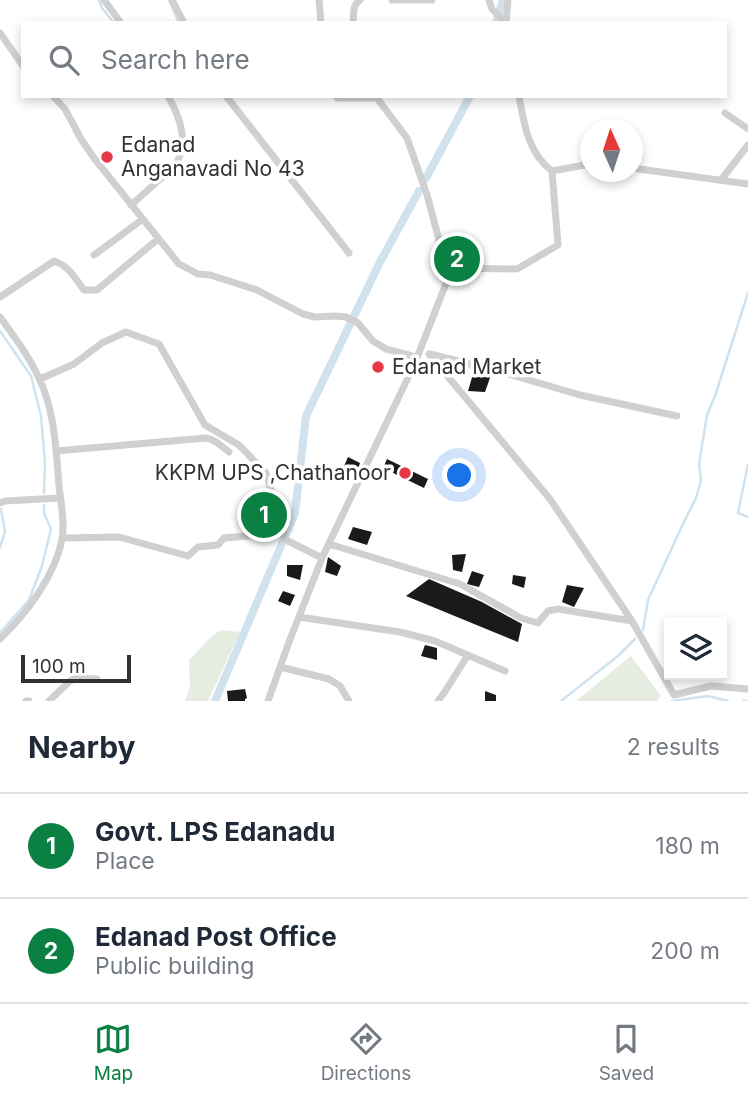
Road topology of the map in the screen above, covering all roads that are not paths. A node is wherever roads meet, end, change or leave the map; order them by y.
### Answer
1 (104, 0) edge
2 (172, 0) edge
3 (319, 0) edge
4 (360, 0) edge
5 (393, 0) edge
6 (432, 0) edge
7 (489, 0) edge
8 (508, 0) edge
9 (120, 21) edge
10 (183, 21) edge
11 (321, 21) edge
12 (353, 21) edge
13 (504, 21) edge
14 (506, 21) edge
15 (0, 33) edge
16 (21, 63) edge
17 (55, 98) edge
18 (169, 98) edge
19 (228, 98) edge
20 (337, 98) edge
21 (357, 98) edge
22 (378, 98) edge
23 (519, 98) edge
24 (725, 113) dead end
25 (748, 129) edge
26 (748, 145) edge
27 (580, 166) edge
28 (643, 170) edge
29 (552, 171) junction
30 (721, 180) junction
31 (748, 184) edge
32 (131, 205) junction
33 (143, 219) junction
34 (158, 239) junction
35 (349, 253) dead end
36 (94, 255) dead end
37 (452, 268) junction
38 (0, 298) edge
39 (0, 317) edge
40 (429, 354) junction
41 (418, 355) junction
42 (40, 379) junction
43 (677, 416) dead end
44 (56, 451) junction
45 (229, 452) dead end
46 (60, 498) junction
47 (0, 503) edge
48 (284, 533) junction
49 (62, 538) junction
50 (329, 544) junction
51 (322, 558) junction
52 (299, 617) junction
53 (632, 621) junction
54 (0, 639) edge
55 (468, 655) junction
56 (280, 667) junction
57 (505, 671) dead end
58 (97, 679) dead end
59 (748, 689) edge
60 (674, 695) junction
61 (49, 701) edge
62 (268, 701) edge
63 (349, 701) edge
64 (438, 701) edge
65 (668, 701) edge

1 - 9 street
2 - 10 street
3 - 11 street
4 - 12 street
5 - 6 street
7 - 13 street
8 - 14 street
15 - 16 street
17 - 32 street
18 - 32 street
19 - 35 street
20 - 21 street
22 - 37 street
23 - 29 street
24 - 25 street
26 - 30 street
27 - 29 street
28 - 30 street
29 - 37 street
30 - 31 street
32 - 33 street
33 - 34 street
33 - 36 street
34 - 38 street
34 - 41 street
37 - 41 street
39 - 42 street
40 - 41 street
40 - 43 street
40 - 53 street
41 - 50 street
42 - 44 street
42 - 48 street
44 - 45 street
44 - 46 street
46 - 47 street
46 - 49 street
48 - 49 street
48 - 51 street
49 - 54 street
50 - 51 street
50 - 53 street
51 - 52 street
52 - 55 street
52 - 56 street
53 - 60 street
55 - 57 street
55 - 64 street
56 - 62 street
56 - 63 street
58 - 61 street
59 - 60 street
60 - 65 street

